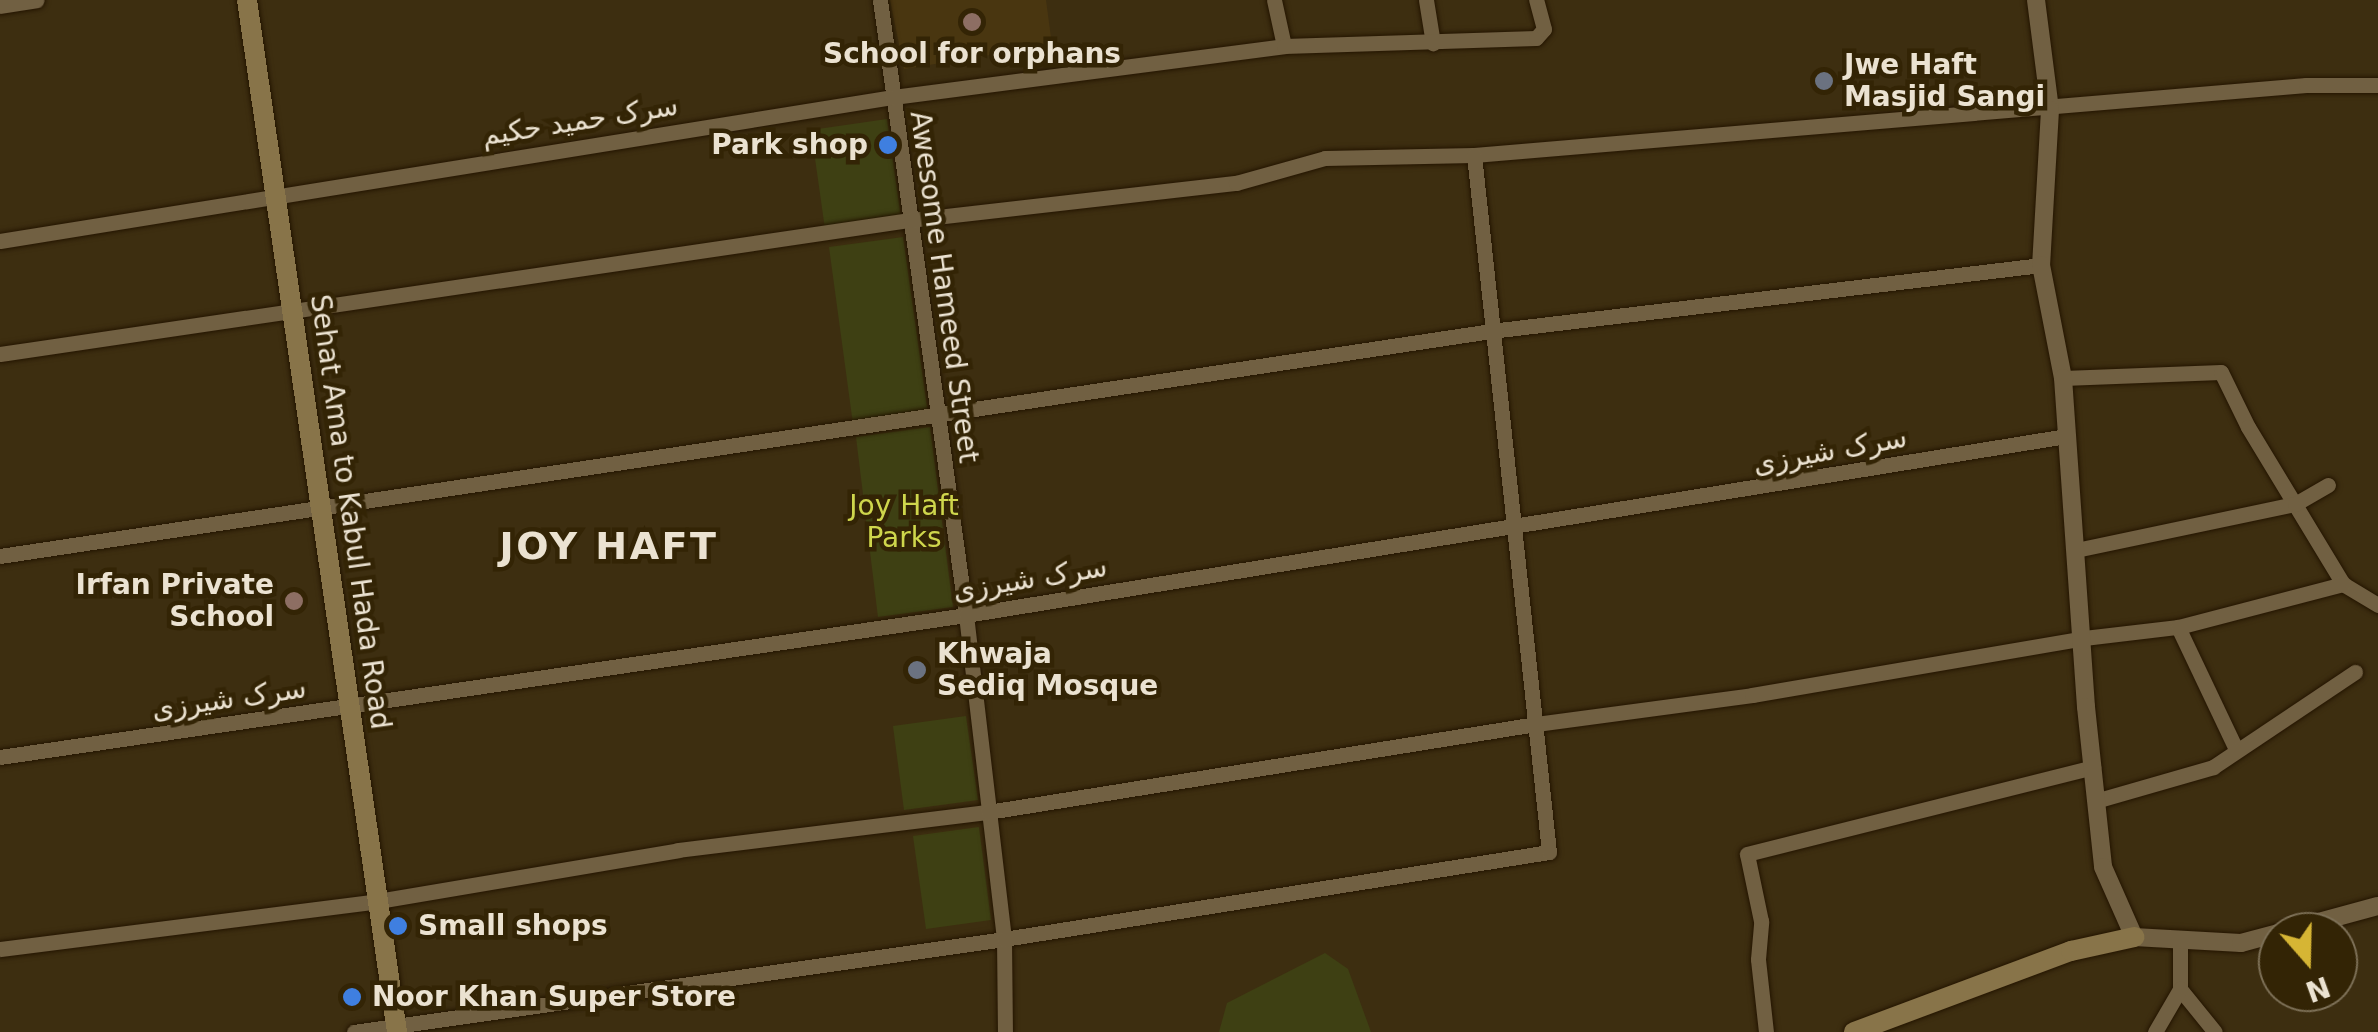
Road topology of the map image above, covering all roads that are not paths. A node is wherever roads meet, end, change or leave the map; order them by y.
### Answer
1 (37, 0) edge
2 (247, 0) edge
3 (880, 0) edge
4 (1274, 0) edge
5 (1426, 0) edge
6 (1536, 0) edge
7 (2036, 0) edge
8 (0, 6) edge
9 (1434, 43) junction
10 (1284, 46) junction
11 (2378, 85) edge
12 (893, 97) junction
13 (2050, 110) junction
14 (1474, 156) junction
15 (275, 193) junction
16 (910, 220) junction
17 (0, 241) edge
18 (2041, 265) junction
19 (292, 310) junction
20 (1492, 331) junction
21 (0, 354) edge
22 (2063, 378) junction
23 (936, 413) junction
24 (2066, 436) junction
25 (2328, 484) dead end
26 (2295, 504) junction
27 (320, 508) junction
28 (1513, 529) junction
29 (2076, 550) junction
30 (0, 556) edge
31 (2343, 584) junction
32 (2378, 605) edge
33 (966, 615) junction
34 (2178, 627) junction
35 (2084, 638) junction
36 (2355, 672) dead end
37 (351, 706) junction
38 (1536, 724) junction
39 (2236, 749) junction
40 (0, 757) edge
41 (2093, 767) junction
42 (2099, 800) junction
43 (988, 812) junction
44 (378, 902) junction
45 (2134, 937) junction
46 (1004, 938) junction
47 (2258, 938) edge
48 (2180, 943) junction
49 (0, 950) edge
50 (2180, 989) junction
51 (396, 1029) edge
52 (2151, 1031) edge
53 (354, 1032) edge
54 (1006, 1032) edge
55 (1766, 1032) edge
56 (1854, 1032) edge
57 (2215, 1032) edge

1 - 8 street
2 - 15 main road, Sehat Ama to Kabul Hada Road
3 - 12 street, Awesome Hameed Street
4 - 10 street
5 - 9 street
6 - 9 street, سرک حمید حکیم
7 - 13 street
9 - 10 street, سرک حمید حکیم
10 - 12 street, سرک حمید حکیم
11 - 13 street
12 - 15 street, سرک حمید حکیم
12 - 16 street, Awesome Hameed Street
13 - 14 street
13 - 18 street
14 - 16 street
14 - 20 street
15 - 17 street, سرک حمید حکیم
15 - 19 main road, Sehat Ama to Kabul Hada Road
16 - 19 street
16 - 23 street, Awesome Hameed Street
18 - 20 street
18 - 22 street
19 - 21 street
19 - 27 main road, Sehat Ama to Kabul Hada Road
20 - 23 street
20 - 28 street
22 - 24 street
22 - 26 street
23 - 27 street
23 - 33 street, Awesome Hameed Street
24 - 28 street, سرک شیرزی
24 - 29 street
25 - 26 street
26 - 29 street
26 - 31 street
27 - 30 street
27 - 37 main road, Sehat Ama to Kabul Hada Road
28 - 33 street, سرک شیرزی
28 - 38 street
29 - 35 street
31 - 32 street
31 - 34 street
33 - 37 street, سرک شیرزی
33 - 43 street, Awesome Hameed Street
34 - 35 street
34 - 39 street
35 - 38 street
35 - 41 street
36 - 39 street
37 - 40 street, سرک شیرزی
37 - 44 main road, Sehat Ama to Kabul Hada Road
38 - 43 street
38 - 46 street
39 - 42 street
41 - 42 street
41 - 55 street
42 - 45 street
43 - 44 street
43 - 46 street, Awesome Hameed Street
44 - 49 street
44 - 51 main road, Sehat Ama to Kabul Hada Road
45 - 48 street
45 - 56 main road
46 - 51 street
46 - 54 street, Awesome Hameed Street
47 - 48 street
48 - 50 street
50 - 52 street
50 - 57 street
51 - 53 street

